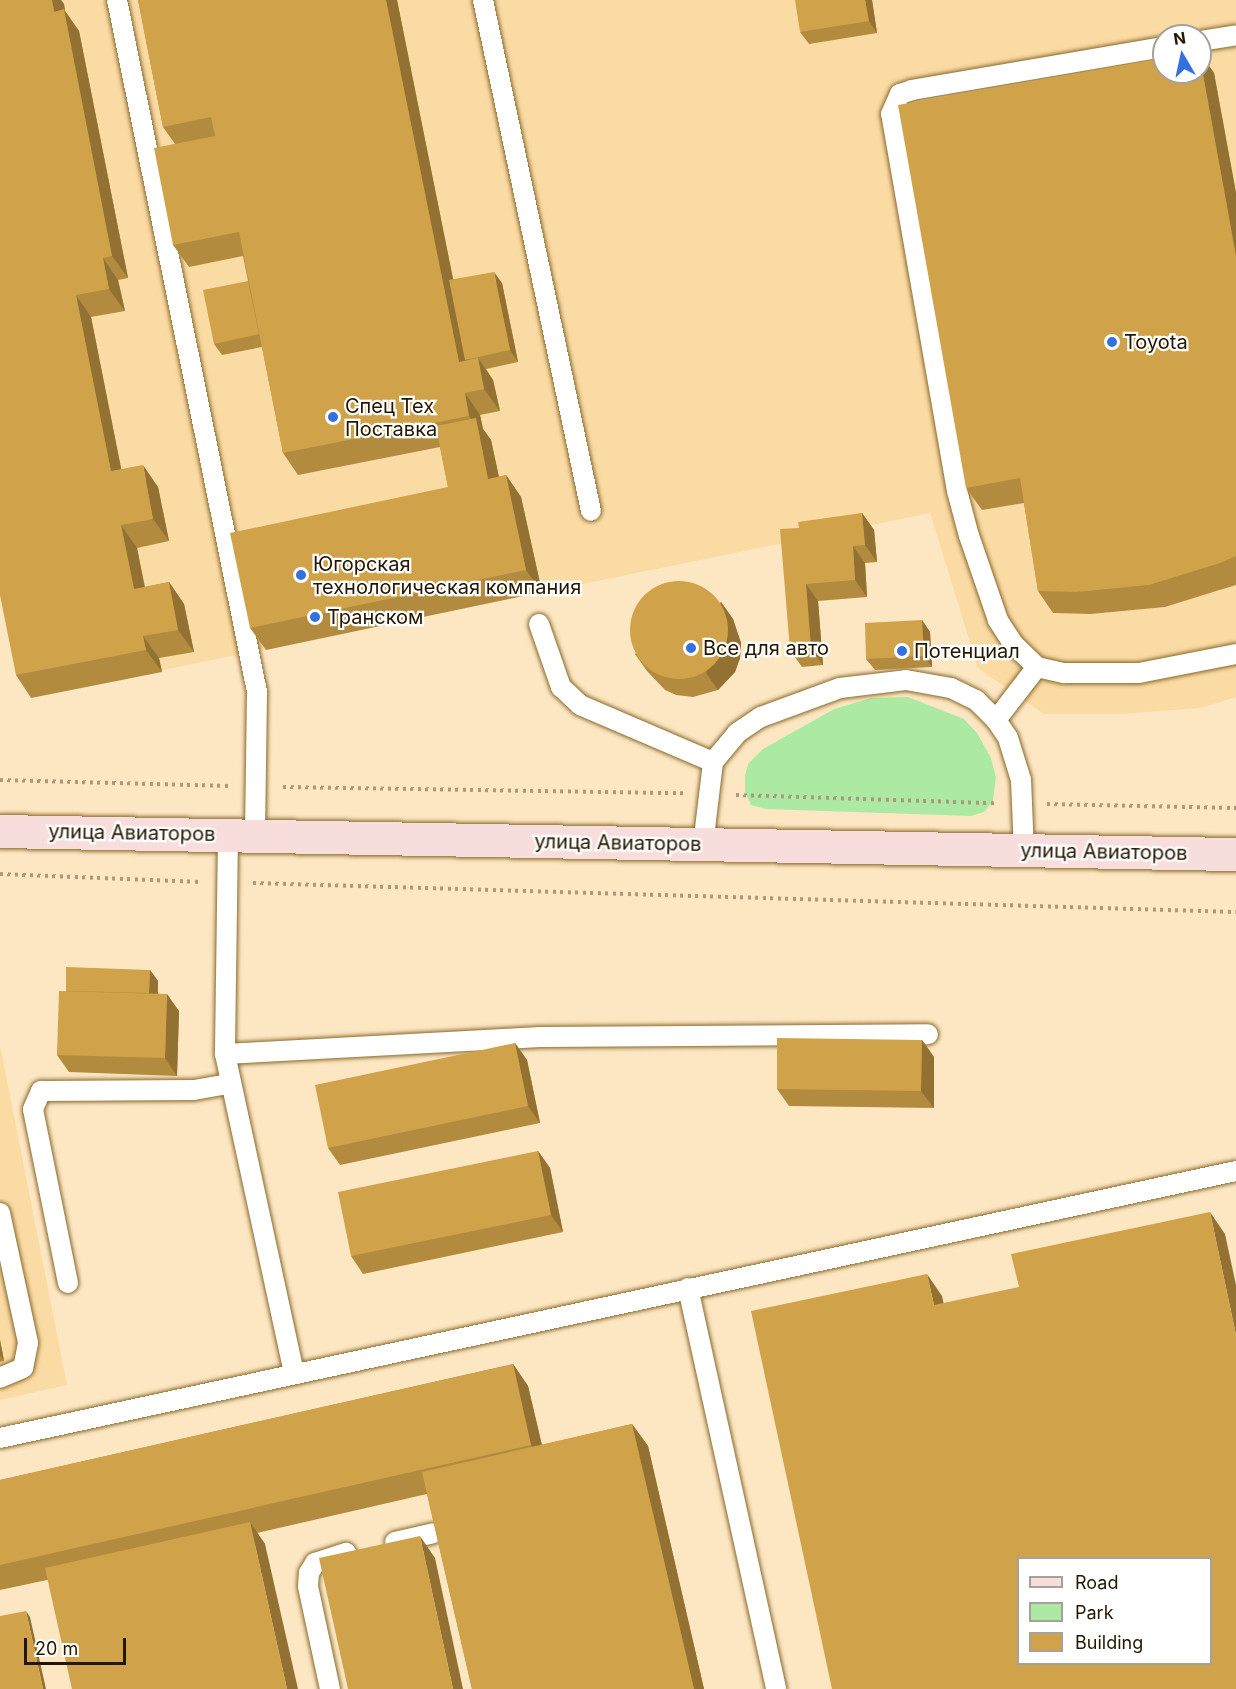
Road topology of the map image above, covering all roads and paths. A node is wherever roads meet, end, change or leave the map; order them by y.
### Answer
1 (117, 0) edge
2 (483, 0) edge
3 (1236, 35) edge
4 (1212, 39) edge
5 (1152, 50) edge
6 (591, 511) dead end
7 (539, 624) dead end
8 (1236, 654) edge
9 (1037, 667) junction
10 (996, 720) junction
11 (713, 762) junction
12 (0, 780) edge
13 (256, 787) junction
14 (708, 794) junction
15 (1024, 804) junction
16 (1236, 808) edge
17 (0, 831) edge
18 (242, 836) junction
19 (703, 844) junction
20 (1024, 851) junction
21 (1236, 854) edge
22 (0, 874) edge
23 (227, 883) junction
24 (1236, 912) edge
25 (928, 1034) dead end
26 (225, 1054) junction
27 (230, 1084) junction
28 (1236, 1171) edge
29 (0, 1213) edge
30 (68, 1283) dead end
31 (688, 1288) junction
32 (294, 1372) junction
33 (0, 1378) edge
34 (0, 1438) edge
35 (433, 1533) edge
36 (330, 1689) edge
37 (776, 1689) edge

1 - 13 lane
2 - 6 lane
3 - 4 lane
5 - 9 lane
7 - 11 lane
8 - 9 lane
9 - 10 lane
10 - 11 lane
10 - 15 lane
11 - 14 lane
12 - 13 path
13 - 14 path
13 - 18 lane
14 - 15 path
14 - 19 lane
15 - 16 path
15 - 20 lane
17 - 18 main road, улица Авиаторов
18 - 19 main road, улица Авиаторов
18 - 23 lane
19 - 20 main road, улица Авиаторов
20 - 21 main road, улица Авиаторов
22 - 23 path
23 - 24 path
23 - 26 lane
25 - 26 lane
26 - 27 lane
27 - 30 lane
27 - 32 lane
28 - 31 lane
29 - 33 lane
31 - 32 lane
31 - 37 lane
32 - 34 lane
35 - 36 lane

